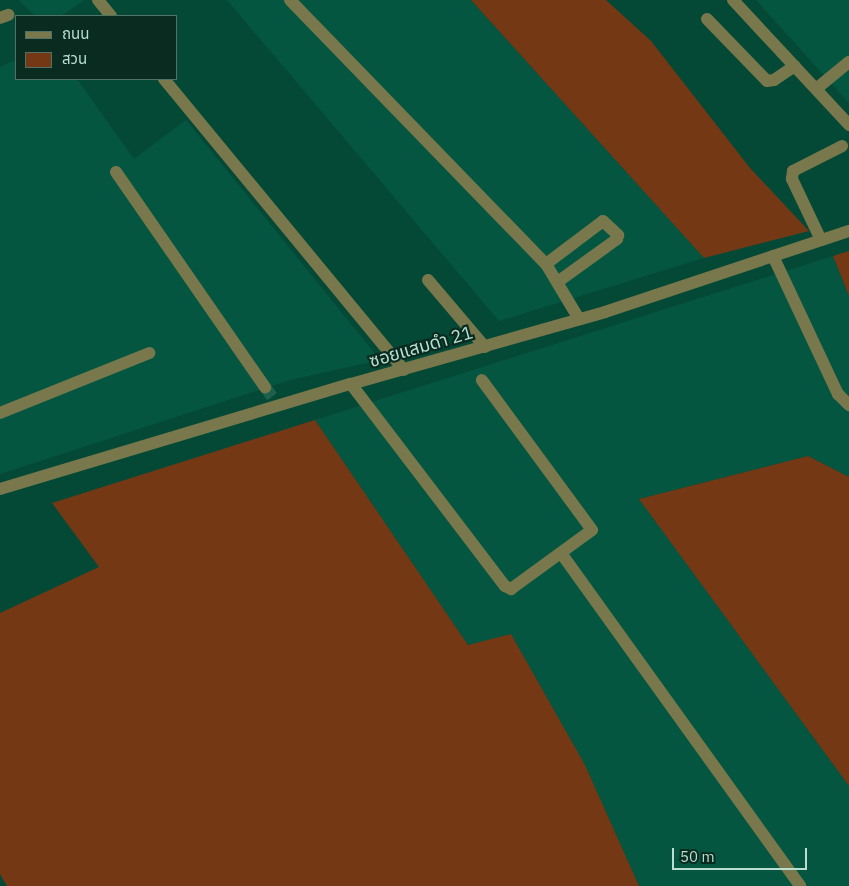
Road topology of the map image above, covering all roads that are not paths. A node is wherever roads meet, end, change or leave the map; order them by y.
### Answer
1 (98, 0) edge
2 (290, 0) edge
3 (733, 0) edge
4 (110, 15) edge
5 (707, 19) dead end
6 (849, 62) edge
7 (795, 66) junction
8 (165, 80) edge
9 (816, 89) junction
10 (849, 125) edge
11 (842, 146) dead end
12 (116, 172) dead end
13 (849, 231) edge
14 (821, 240) junction
15 (773, 256) junction
16 (546, 264) junction
17 (428, 280) dead end
18 (559, 281) junction
19 (579, 318) junction
20 (485, 347) junction
21 (149, 352) dead end
22 (404, 370) junction
23 (482, 380) dead end
24 (351, 384) junction
25 (265, 386) tunnel mouth
26 (849, 405) edge
27 (0, 413) edge
28 (0, 490) edge
29 (561, 553) junction
30 (800, 886) edge

1 - 4 street
2 - 16 street
3 - 7 street
5 - 7 street
6 - 9 street
7 - 9 street
8 - 22 street
9 - 10 street
11 - 14 street
12 - 25 street
13 - 14 street, ซอยแสมดำ 21
14 - 15 street, ซอยแสมดำ 21
15 - 19 street, ซอยแสมดำ 21
15 - 26 street
16 - 18 street
16 - 18 street
17 - 20 street
18 - 19 street
19 - 20 street, ซอยแสมดำ 21
20 - 22 street, ซอยแสมดำ 21
21 - 27 street
22 - 24 street, ซอยแสมดำ 21
23 - 29 street
24 - 28 street, ซอยแสมดำ 21
24 - 29 street
29 - 30 street

